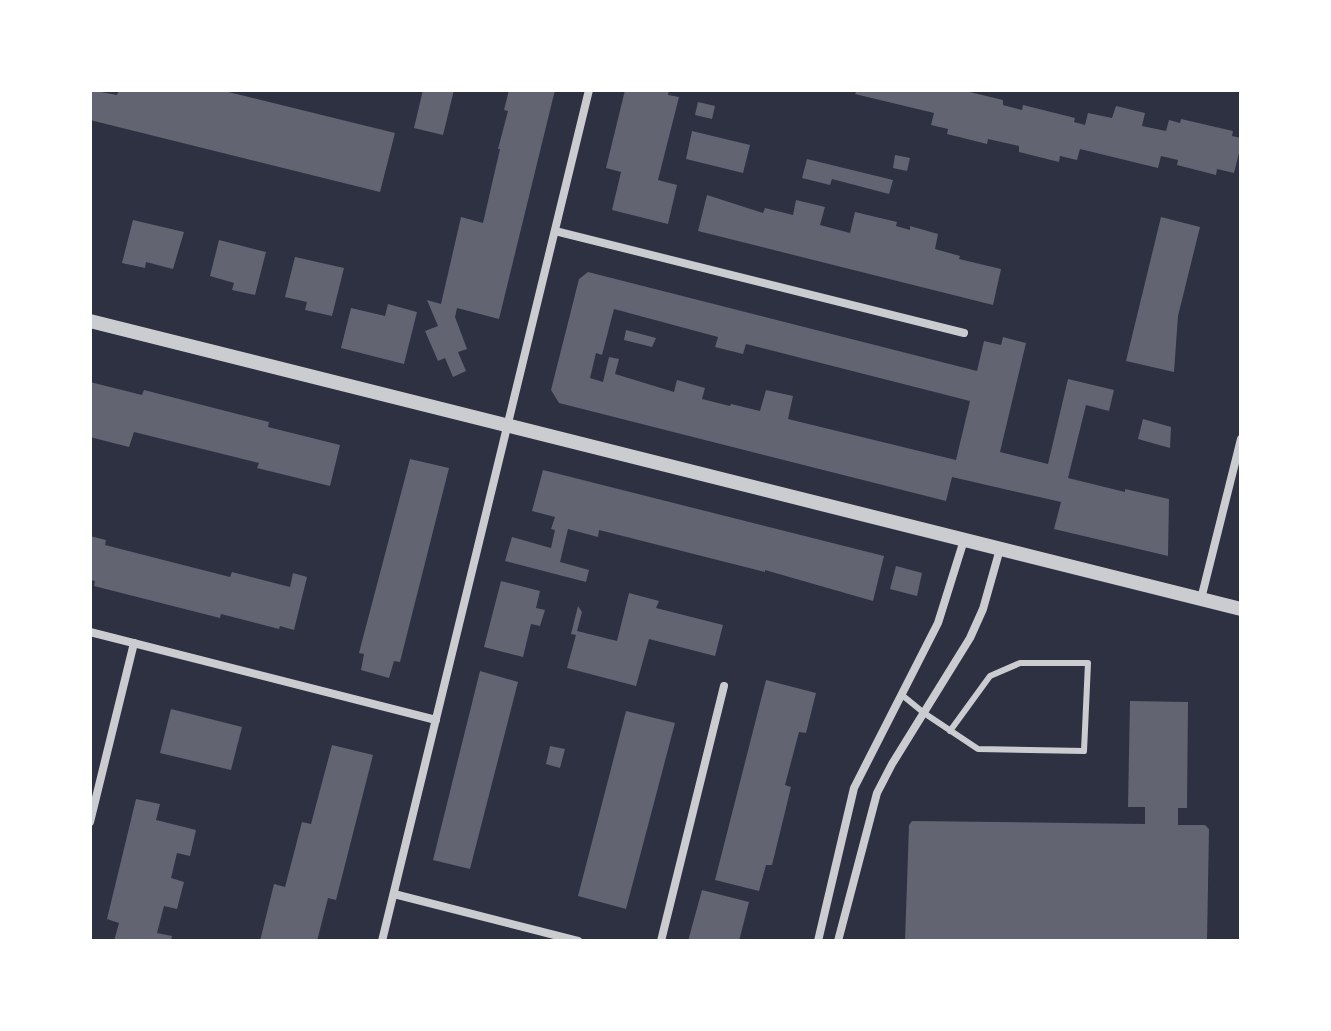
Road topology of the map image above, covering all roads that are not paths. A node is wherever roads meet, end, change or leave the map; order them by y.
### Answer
1 (589, 90) edge
2 (555, 231) junction
3 (90, 321) edge
4 (964, 333) dead end
5 (507, 426) junction
6 (1241, 439) edge
7 (964, 540) junction
8 (1000, 549) junction
9 (1201, 599) junction
10 (1241, 609) edge
11 (90, 632) edge
12 (134, 643) junction
13 (724, 686) dead end
14 (902, 695) junction
15 (924, 713) junction
16 (436, 720) junction
17 (950, 731) junction
18 (90, 822) edge
19 (394, 894) junction
20 (382, 941) edge
21 (578, 941) edge
22 (661, 941) edge
23 (818, 941) edge
24 (838, 941) edge

1 - 2 street
2 - 4 street
2 - 5 street
3 - 5 street
5 - 7 street
5 - 16 street
6 - 9 street
7 - 8 street
7 - 14 street
8 - 9 street
8 - 15 street
9 - 10 street
11 - 12 street
12 - 16 street
12 - 18 street
13 - 22 street
14 - 15 lane
14 - 23 street
15 - 17 lane
15 - 24 street
16 - 19 street
17 - 17 lane
19 - 20 street
19 - 21 street

